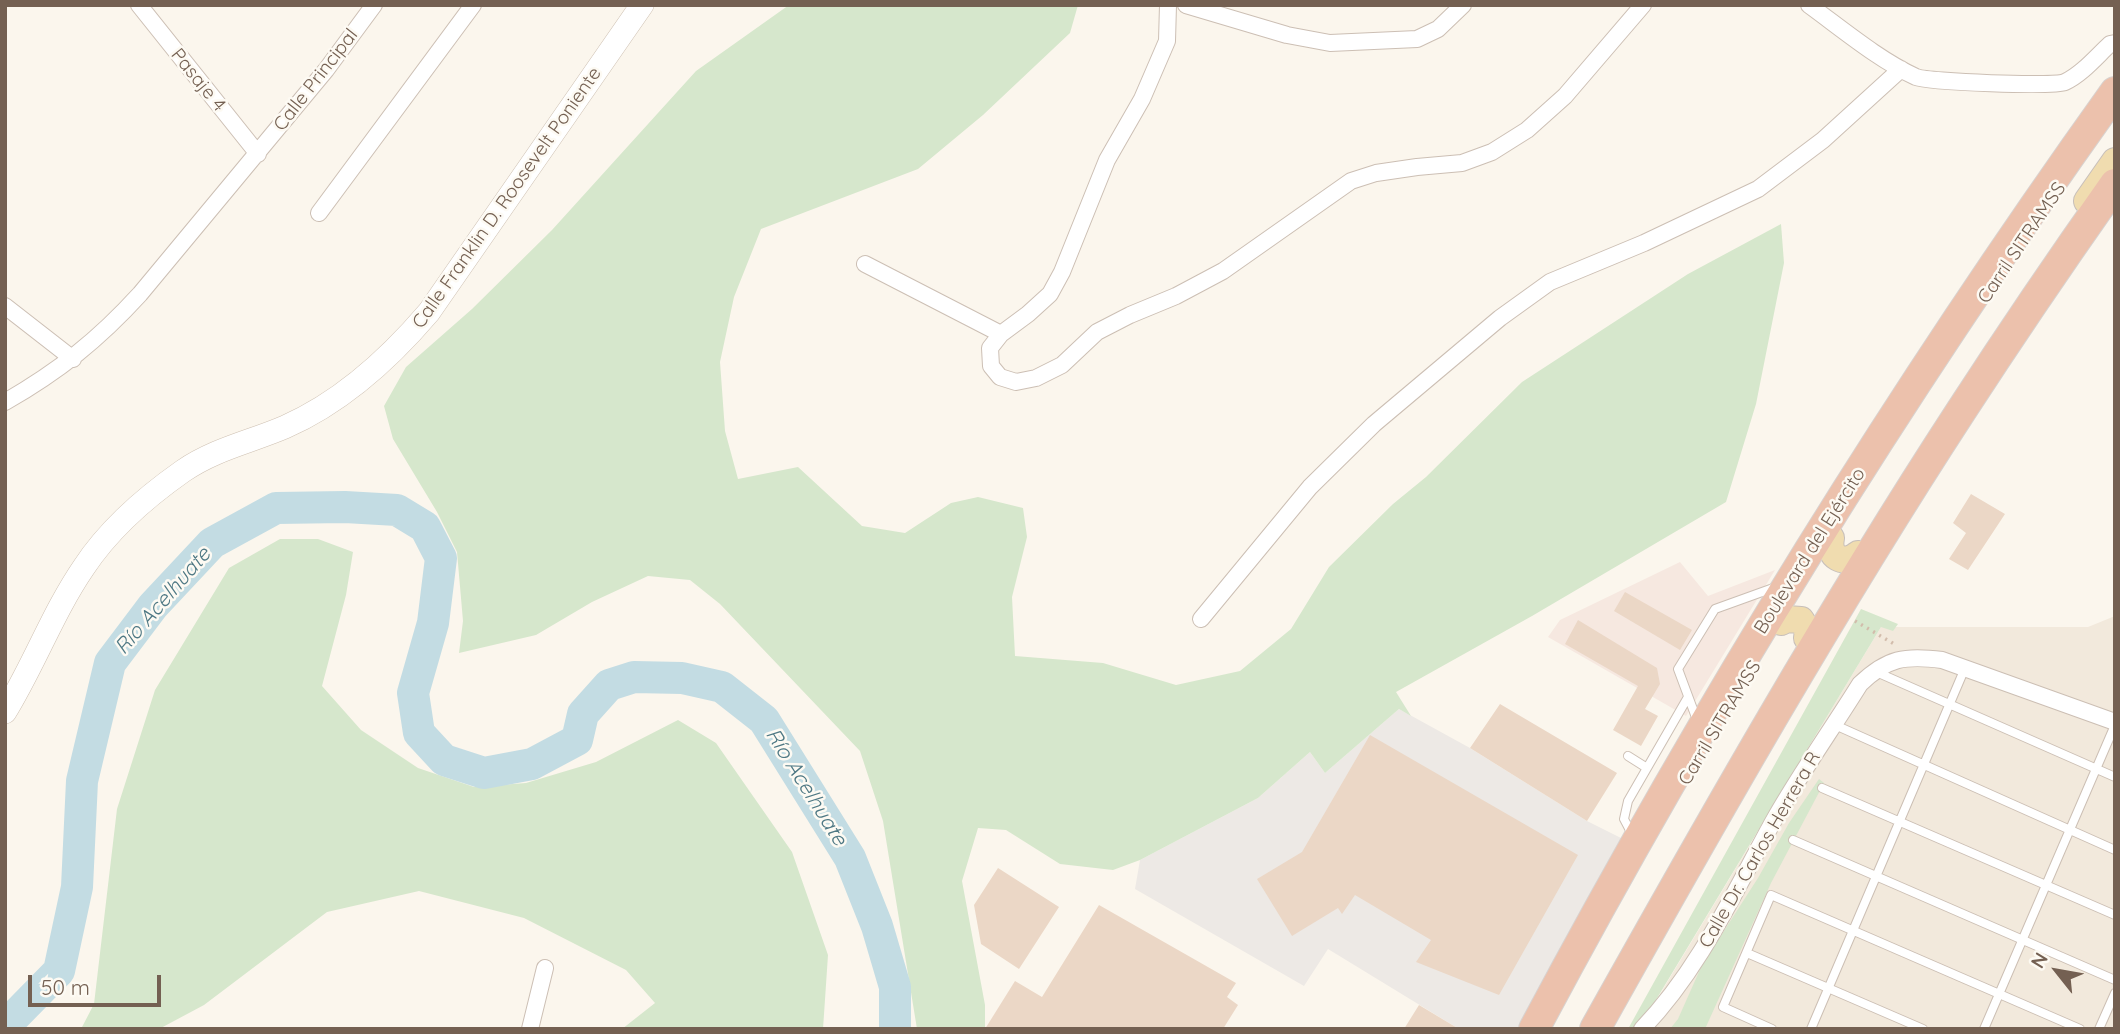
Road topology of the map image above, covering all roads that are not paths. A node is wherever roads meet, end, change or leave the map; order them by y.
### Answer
1 (374, 5) edge
2 (473, 5) edge
3 (642, 5) edge
4 (1168, 5) edge
5 (1186, 5) edge
6 (1463, 5) edge
7 (1643, 5) edge
8 (1809, 5) edge
9 (149, 10) edge
10 (2115, 43) edge
11 (1901, 69) junction
12 (2115, 92) edge
13 (2115, 109) edge
14 (258, 154) junction
15 (2115, 161) edge
16 (2115, 184) edge
17 (319, 213) dead end
18 (865, 264) dead end
19 (5, 306) edge
20 (1001, 334) junction
21 (73, 359) junction
22 (5, 402) edge
23 (1832, 538) junction
24 (1858, 554) junction
25 (1792, 581) junction
26 (1201, 619) dead end
27 (1781, 622) junction
28 (1807, 638) junction
29 (1965, 668) junction
30 (1874, 671) junction
31 (1688, 697) junction
32 (1949, 704) junction
33 (5, 712) edge
34 (2115, 723) edge
35 (1835, 724) junction
36 (1701, 730) junction
37 (1628, 756) dead end
38 (1924, 764) junction
39 (1647, 768) junction
40 (2096, 769) junction
41 (2115, 777) edge
42 (1822, 788) dead end
43 (1899, 822) junction
44 (2070, 830) junction
45 (1636, 841) junction
46 (1793, 841) dead end
47 (2115, 850) edge
48 (1876, 877) junction
49 (2046, 885) junction
50 (2115, 915) edge
51 (1853, 931) junction
52 (2022, 940) junction
53 (1747, 953) junction
54 (545, 968) dead end
55 (2115, 980) edge
56 (1829, 988) junction
57 (2115, 993) edge
58 (1999, 994) junction
59 (530, 1029) edge
60 (1534, 1029) edge
61 (1545, 1029) edge
62 (1580, 1029) edge
63 (1595, 1029) edge
64 (1643, 1029) edge
65 (1772, 1029) edge
66 (1811, 1029) edge
67 (1923, 1029) edge
68 (1984, 1029) edge
69 (2080, 1029) edge
70 (2099, 1029) edge

1 - 14 street, Calle Principal
2 - 17 street
3 - 33 main road, Calle Franklin D. Roosevelt Poniente
4 - 20 street
5 - 6 street
7 - 20 street
8 - 11 street
9 - 14 street, Pasaje 4
10 - 11 street
11 - 26 street
12 - 25 highway, Boulevard del Ejército
13 - 23 main road, Carril SITRAMSS
14 - 21 street, Calle Principal
15 - 24 main road, Carril SITRAMSS
16 - 63 highway
18 - 20 street
19 - 21 street
21 - 22 street, Calle Principal
23 - 24 main road
23 - 27 main road, Carril SITRAMSS
24 - 28 main road, Carril SITRAMSS
25 - 31 lane
25 - 36 highway, Boulevard del Ejército
27 - 28 main road
27 - 61 main road, Carril SITRAMSS
28 - 62 main road, Carril SITRAMSS
29 - 30 street, Calle Dr. Carlos Herrera R
29 - 32 lane
29 - 34 street, Calle Dr. Carlos Herrera R
30 - 32 lane
30 - 35 street, Calle Dr. Carlos Herrera R
31 - 36 lane
31 - 39 lane
32 - 38 lane
32 - 40 lane
34 - 40 lane
35 - 38 lane
35 - 64 street, Calle Dr. Carlos Herrera R
36 - 45 highway, Boulevard del Ejército
37 - 39 lane
38 - 43 lane
38 - 44 lane
39 - 45 lane
40 - 41 lane
40 - 44 lane
42 - 43 lane
43 - 48 lane
43 - 49 lane
44 - 47 lane
44 - 49 lane
45 - 60 highway, Boulevard del Ejército
46 - 48 lane
48 - 51 lane
48 - 52 lane
49 - 50 lane
49 - 52 lane
51 - 53 lane
51 - 56 lane
51 - 58 lane
52 - 55 lane
52 - 58 lane
53 - 56 lane
53 - 65 lane
54 - 59 street
56 - 66 lane
56 - 67 lane
57 - 70 lane
58 - 68 lane
58 - 69 lane

